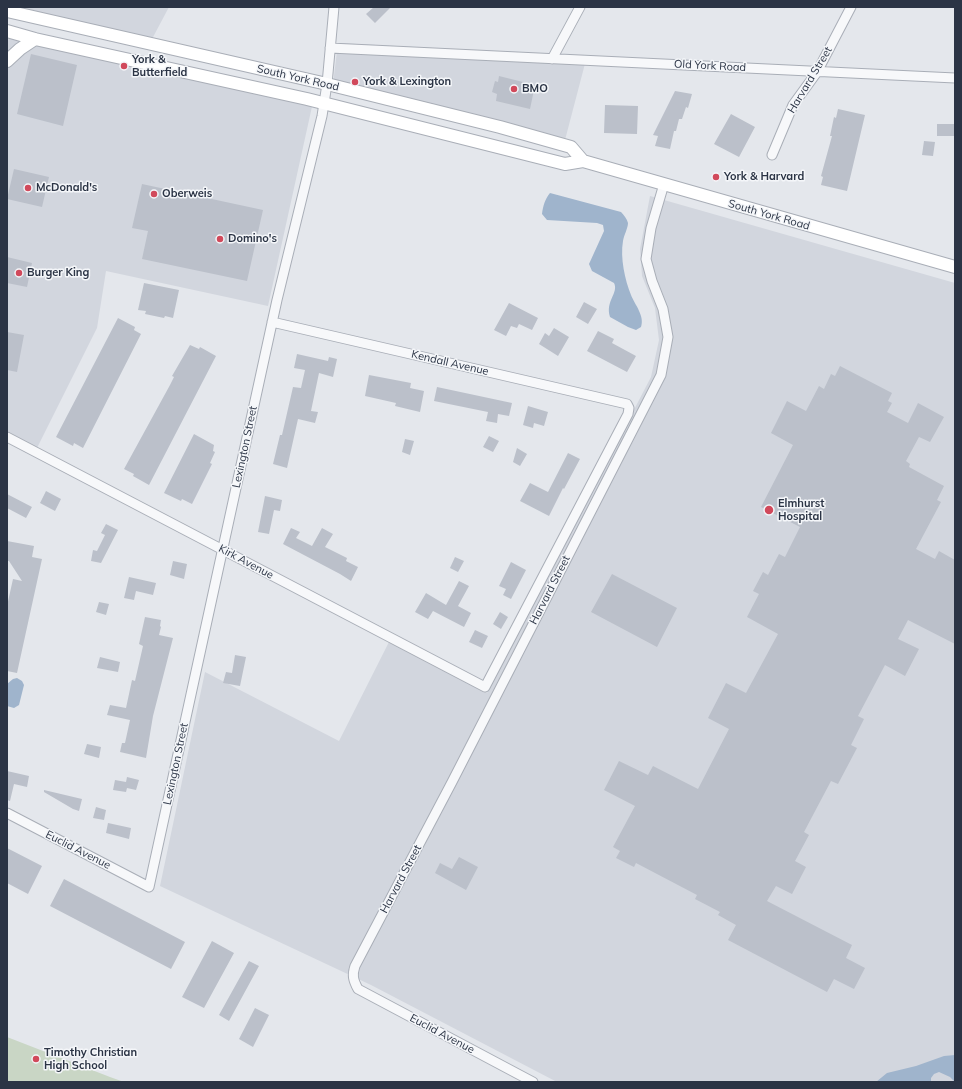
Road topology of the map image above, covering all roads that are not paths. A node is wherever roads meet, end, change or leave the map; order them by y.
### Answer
1 (334, 7) edge
2 (580, 7) edge
3 (851, 7) edge
4 (10, 10) edge
5 (7, 28) edge
6 (7, 31) edge
7 (35, 39) junction
8 (330, 48) junction
9 (552, 58) junction
10 (7, 61) edge
11 (817, 72) junction
12 (955, 78) edge
13 (326, 84) junction
14 (324, 103) junction
15 (772, 155) dead end
16 (583, 161) junction
17 (664, 184) junction
18 (955, 267) edge
19 (272, 322) junction
20 (627, 404) joint
21 (7, 437) edge
22 (223, 550) junction
23 (485, 687) joint
24 (7, 813) edge
25 (149, 887) joint
26 (354, 982) joint
27 (533, 1082) edge

1 - 8 street, Lexington Street
2 - 9 street
3 - 11 street, Harvard Street
4 - 5 main road
4 - 13 main road, South York Road
6 - 7 main road, South York Road
7 - 10 main road
7 - 14 main road, South York Road
8 - 9 street, Old York Road
8 - 13 street, Lexington Street
9 - 11 street, Old York Road
11 - 12 street, Old York Road
11 - 15 street, Harvard Street
13 - 14 street, Lexington Street
13 - 16 main road, South York Road
14 - 16 main road, South York Road
14 - 19 street, Lexington Street
16 - 17 main road, South York Road
17 - 18 main road, South York Road
17 - 26 street, Harvard Street
19 - 20 street, Kendall Avenue
19 - 22 street, Lexington Street
20 - 23 street, Harvard Street
21 - 22 street, Kirk Avenue
22 - 23 street, Kirk Avenue
22 - 25 street, Lexington Street
24 - 25 street, Euclid Avenue
26 - 27 street, Euclid Avenue

